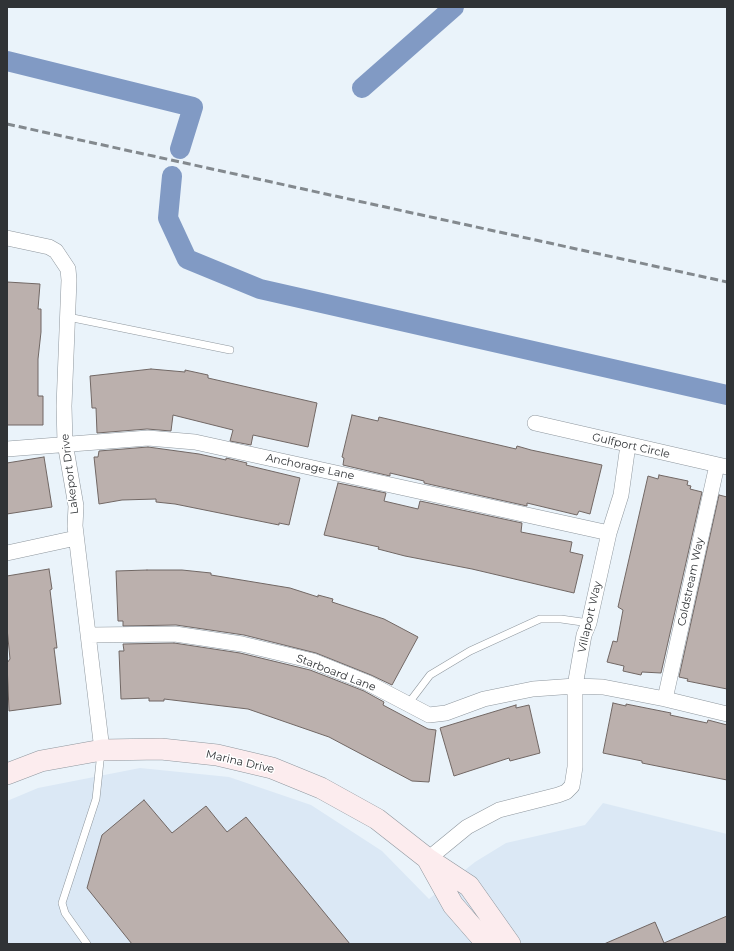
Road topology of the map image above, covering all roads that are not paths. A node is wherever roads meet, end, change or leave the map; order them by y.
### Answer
1 (7, 238) edge
2 (68, 317) junction
3 (230, 350) dead end
4 (535, 423) dead end
5 (65, 443) junction
6 (628, 446) junction
7 (7, 449) edge
8 (722, 466) edge
9 (609, 533) junction
10 (76, 538) junction
11 (7, 553) edge
12 (589, 623) junction
13 (89, 635) junction
14 (576, 686) junction
15 (665, 699) junction
16 (408, 704) junction
17 (727, 714) edge
18 (102, 750) junction
19 (7, 774) edge
20 (428, 859) junction
21 (87, 944) edge
22 (487, 944) edge
23 (510, 944) edge

1 - 2 street, Lakeport Drive
2 - 3 lane
2 - 5 street, Lakeport Drive
4 - 6 street, Gulfport Circle
5 - 7 street, Anchorage Lane
5 - 9 street, Anchorage Lane
5 - 10 street, Lakeport Drive
6 - 8 street, Gulfport Circle
6 - 9 street, Villaport Way
8 - 15 street, Coldstream Way
9 - 12 street, Villaport Way
10 - 11 street
10 - 13 street, Lakeport Drive
12 - 14 street, Villaport Way
12 - 16 lane
13 - 16 street, Starboard Lane
13 - 18 street, Lakeport Drive
14 - 15 street
14 - 16 street, Starboard Lane
14 - 20 street, Villaport Way
15 - 17 street
18 - 19 street, Marina Drive
18 - 20 street, Marina Drive
18 - 21 lane
20 - 22 street, Marina Drive
20 - 23 street, Marina Drive

